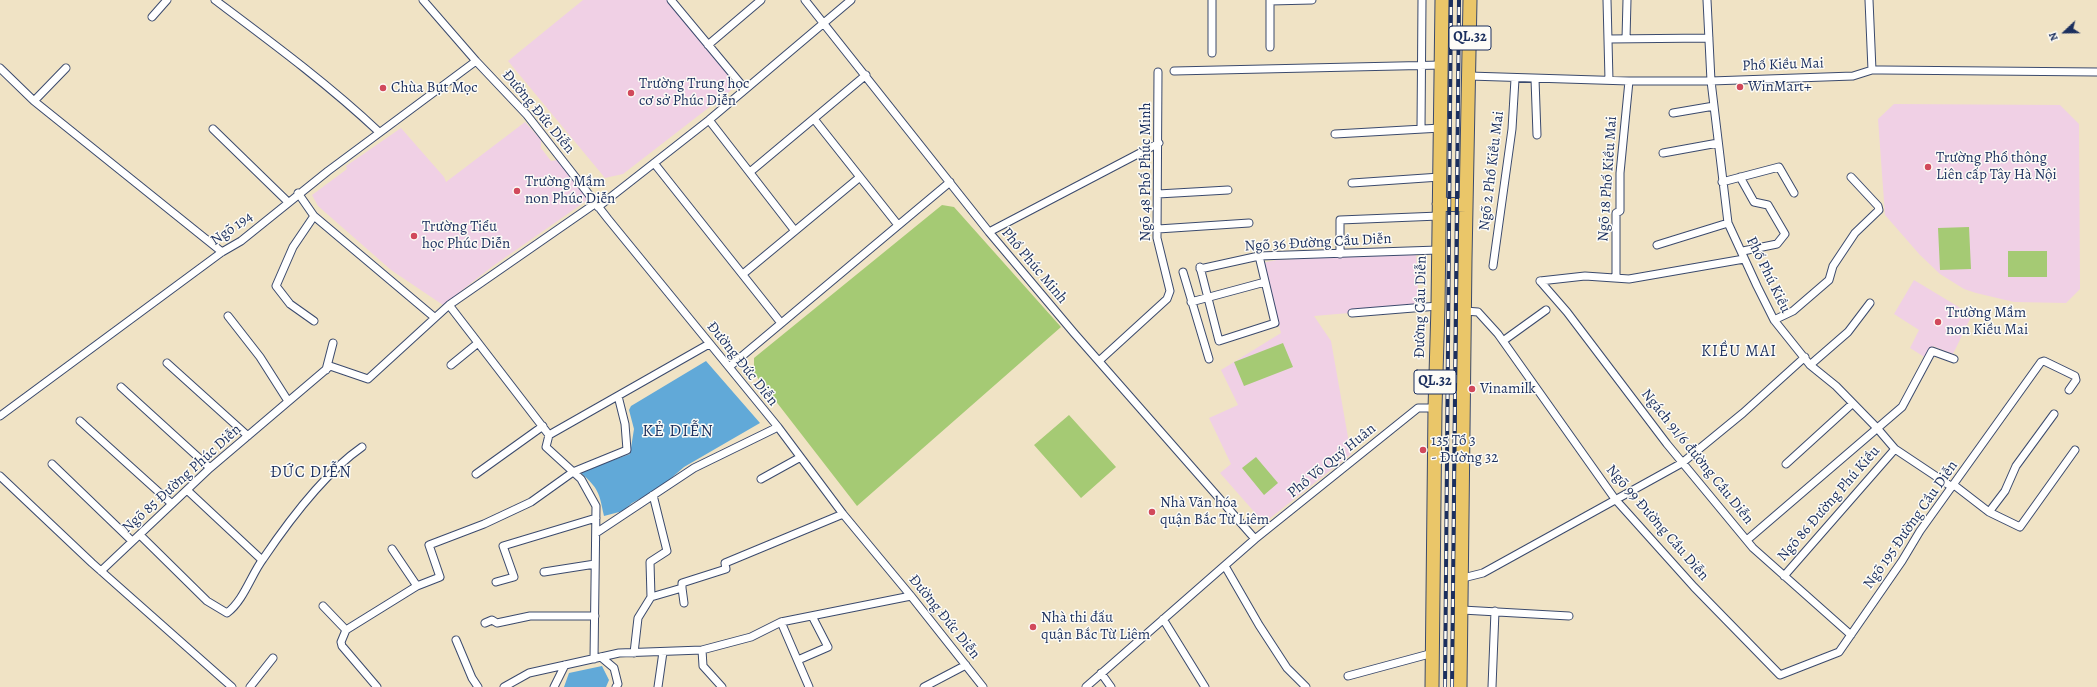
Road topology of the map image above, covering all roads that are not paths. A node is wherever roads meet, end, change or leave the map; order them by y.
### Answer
1 (167, 0) edge
2 (214, 0) edge
3 (423, 0) edge
4 (671, 0) edge
5 (761, 0) edge
6 (805, 0) edge
7 (851, 0) edge
8 (1212, 0) edge
9 (1270, 0) edge
10 (1312, 0) edge
11 (1422, 0) edge
12 (1442, 0) edge
13 (1470, 0) edge
14 (1607, 0) edge
15 (1627, 0) edge
16 (1707, 0) edge
17 (1869, 0) edge
18 (152, 17) dead end
19 (824, 23) junction
20 (1709, 38) junction
21 (1609, 39) junction
22 (1626, 39) junction
23 (708, 45) junction
24 (1270, 47) dead end
25 (1212, 53) dead end
26 (476, 61) junction
27 (1442, 65) junction
28 (1422, 66) junction
29 (0, 68) edge
30 (66, 68) dead end
31 (1872, 70) junction
32 (1174, 71) dead end
33 (1158, 72) dead end
34 (2097, 72) edge
35 (866, 75) junction
36 (1469, 76) junction
37 (1515, 79) junction
38 (1535, 79) junction
39 (1609, 80) junction
40 (1629, 81) junction
41 (1712, 81) junction
42 (745, 89) junction
43 (34, 101) junction
44 (1714, 106) junction
45 (1673, 113) dead end
46 (814, 119) junction
47 (708, 120) junction
48 (1441, 128) junction
49 (213, 129) dead end
50 (1421, 129) junction
51 (379, 132) junction
52 (1335, 134) dead end
53 (1537, 135) dead end
54 (1158, 143) junction
55 (1718, 143) junction
56 (1663, 153) dead end
57 (654, 163) junction
58 (750, 172) junction
59 (860, 177) junction
60 (1740, 177) junction
61 (1851, 177) dead end
62 (1440, 178) junction
63 (950, 182) junction
64 (1722, 182) junction
65 (1352, 183) dead end
66 (1228, 190) dead end
67 (1794, 193) dead end
68 (298, 194) junction
69 (1158, 194) junction
70 (288, 201) junction
71 (597, 205) junction
72 (1466, 205) junction
73 (1439, 210) junction
74 (314, 216) junction
75 (1249, 223) dead end
76 (1728, 223) junction
77 (898, 225) junction
78 (1158, 229) junction
79 (795, 231) junction
80 (989, 232) junction
81 (1657, 245) dead end
82 (1438, 250) junction
83 (222, 252) junction
84 (1340, 254) junction
85 (1744, 255) junction
86 (1259, 256) junction
87 (1493, 266) dead end
88 (1183, 272) dead end
89 (743, 274) junction
90 (1616, 278) junction
91 (1265, 282) junction
92 (1207, 297) junction
93 (1191, 302) junction
94 (1870, 303) dead end
95 (449, 305) junction
96 (1438, 306) junction
97 (1546, 310) dead end
98 (1465, 311) junction
99 (1352, 313) dead end
100 (228, 316) dead end
101 (434, 317) junction
102 (1774, 320) junction
103 (314, 321) dead end
104 (781, 323) junction
105 (1503, 341) junction
106 (333, 343) dead end
107 (478, 343) junction
108 (709, 344) junction
109 (1805, 357) junction
110 (1209, 359) dead end
111 (1954, 359) dead end
112 (1099, 361) junction
113 (167, 363) dead end
114 (451, 365) dead end
115 (1810, 365) junction
116 (729, 367) junction
117 (326, 370) junction
118 (121, 387) dead end
119 (2069, 390) dead end
120 (618, 396) junction
121 (288, 401) junction
122 (1852, 404) junction
123 (1435, 408) junction
124 (2054, 414) dead end
125 (0, 416) edge
126 (80, 421) dead end
127 (542, 426) junction
128 (778, 427) junction
129 (1877, 428) junction
130 (550, 435) junction
131 (248, 436) junction
132 (362, 447) dead end
133 (1895, 449) junction
134 (2075, 450) dead end
135 (799, 458) junction
136 (1682, 463) junction
137 (52, 464) dead end
138 (1786, 464) dead end
139 (210, 468) junction
140 (573, 472) junction
141 (476, 474) dead end
142 (0, 476) edge
143 (761, 479) dead end
144 (1953, 486) junction
145 (187, 490) junction
146 (653, 495) junction
147 (1615, 499) junction
148 (172, 504) junction
149 (1989, 512) junction
150 (843, 514) junction
151 (596, 518) junction
152 (596, 532) junction
153 (140, 535) junction
154 (1255, 539) junction
155 (1747, 540) junction
156 (132, 541) junction
157 (392, 549) dead end
158 (262, 560) junction
159 (595, 564) junction
160 (1225, 566) junction
161 (101, 571) junction
162 (544, 572) dead end
163 (1784, 576) junction
164 (1463, 578) junction
165 (496, 582) dead end
166 (417, 586) junction
167 (682, 588) junction
168 (911, 596) junction
169 (651, 597) junction
170 (684, 603) dead end
171 (323, 606) dead end
172 (1462, 610) junction
173 (1495, 611) junction
174 (595, 616) junction
175 (812, 616) junction
176 (1569, 616) dead end
177 (1163, 619) junction
178 (782, 622) junction
179 (485, 623) dead end
180 (346, 630) junction
181 (1851, 635) junction
182 (456, 640) dead end
183 (702, 650) junction
184 (663, 652) junction
185 (634, 653) junction
186 (1433, 653) junction
187 (273, 658) dead end
188 (597, 658) junction
189 (798, 660) junction
190 (565, 665) junction
191 (966, 665) junction
192 (1101, 673) junction
193 (1780, 675) joint
194 (1348, 676) dead end
195 (1430, 684) edge
196 (232, 687) edge
197 (250, 687) edge
198 (377, 687) edge
199 (478, 687) edge
200 (504, 687) edge
201 (554, 687) edge
202 (616, 687) edge
203 (658, 687) edge
204 (722, 687) edge
205 (809, 687) edge
206 (924, 687) edge
207 (983, 687) edge
208 (1086, 687) edge
209 (1111, 687) edge
210 (1204, 687) edge
211 (1306, 687) edge
212 (1460, 687) edge
213 (1492, 687) edge

1 - 18 street
2 - 51 street
3 - 26 street, Đường Đức Diễn
4 - 23 street
5 - 23 street
6 - 19 street, Phố Phúc Minh
7 - 19 street
8 - 25 street
9 - 10 street
9 - 24 street
11 - 28 street
12 - 27 highway, Đường Cầu Diễn / QL.32
13 - 36 highway, QL.32
14 - 21 street
15 - 22 street
16 - 20 street, Phố Phú Kiều
17 - 31 street
19 - 35 street, Phố Phúc Minh
19 - 42 street
20 - 22 street
20 - 41 street, Phố Phú Kiều
21 - 22 street
21 - 39 street
23 - 42 street
26 - 51 street, Ngõ 194
26 - 71 street, Đường Đức Diễn
27 - 28 street
27 - 48 highway, Đường Cầu Diễn / QL.32
28 - 32 street
28 - 50 street
29 - 43 street
30 - 43 street
31 - 34 street, Phố Kiều Mai
31 - 41 street, Phố Kiều Mai
33 - 54 street, Ngõ 48 Phố Phúc Minh
35 - 46 street
35 - 63 street, Phố Phúc Minh
36 - 37 street, Phố Kiều Mai
36 - 72 highway, QL.32
37 - 38 street, Phố Kiều Mai
37 - 87 street, Ngõ 2 Phố Kiều Mai
38 - 39 street, Phố Kiều Mai
38 - 53 street
39 - 40 street, Phố Kiều Mai
40 - 41 street, Phố Kiều Mai
40 - 90 street, Ngõ 18 Phố Kiều Mai
41 - 44 street, Phố Phú Kiều
42 - 47 street
43 - 83 street
44 - 45 street
44 - 55 street, Phố Phú Kiều
46 - 58 street
46 - 59 street
47 - 57 street
47 - 58 street
48 - 50 street
48 - 62 highway, Đường Cầu Diễn / QL.32
49 - 70 street
50 - 52 street
51 - 68 street, Ngõ 194
54 - 69 street, Ngõ 48 Phố Phúc Minh
54 - 80 street
55 - 56 street
55 - 64 street, Phố Phú Kiều
57 - 71 street
57 - 89 street
58 - 79 street
59 - 77 street
59 - 79 street
60 - 64 street
60 - 67 street
60 - 85 street
61 - 102 street
62 - 65 street
62 - 73 highway, Đường Cầu Diễn / QL.32
63 - 77 street
63 - 80 street, Phố Phúc Minh
64 - 76 street, Phố Phú Kiều
66 - 69 street
68 - 70 street, Ngõ 194
68 - 74 street
69 - 78 street, Ngõ 48 Phố Phúc Minh
70 - 83 street, Ngõ 194
71 - 95 street
71 - 108 street, Đường Đức Diễn
72 - 73 highway
72 - 98 highway, QL.32
73 - 82 highway, Đường Cầu Diễn / QL.32
73 - 84 street
74 - 101 street
74 - 103 street
75 - 78 street
76 - 81 street
76 - 85 street, Phố Phú Kiều
77 - 104 street
78 - 112 street, Ngõ 48 Phố Phúc Minh
79 - 89 street
80 - 112 street, Phố Phúc Minh
82 - 84 street, Ngõ 36 Đường Cầu Diễn
82 - 96 highway, Đường Cầu Diễn / QL.32
83 - 125 street, Ngõ 194
84 - 86 street, Ngõ 36 Đường Cầu Diễn
85 - 90 street
85 - 102 street, Phố Phú Kiều
86 - 91 street
86 - 92 street, Ngõ 36 Đường Cầu Diễn
88 - 93 street
89 - 104 street
90 - 136 street, Ngách 91/6 đường Cầu Diễn
91 - 92 street
91 - 92 street
92 - 93 street
93 - 110 street
94 - 115 street
95 - 101 street
95 - 107 street
96 - 99 street
96 - 123 highway, Đường Cầu Diễn / QL.32
97 - 105 street
98 - 105 street, Ngõ 99 Đường Cầu Diễn
98 - 164 highway, QL.32
100 - 121 street
101 - 117 street
102 - 109 street, Phố Phú Kiều
104 - 116 street
105 - 147 street, Ngõ 99 Đường Cầu Diễn
106 - 117 street
107 - 114 street
107 - 127 street
108 - 116 street, Đường Đức Diễn
108 - 120 street
109 - 115 street, Phố Phú Kiều
109 - 136 street
111 - 129 street
112 - 154 street, Phố Phúc Minh
113 - 131 street
115 - 122 street, Phố Phú Kiều
116 - 128 street, Đường Đức Diễn
117 - 121 street, Ngõ 85 Đường Phúc Diễn
118 - 139 street
119 - 144 street, Ngõ 195 Đường Cầu Diễn
120 - 130 street
120 - 140 street
121 - 131 street, Ngõ 85 Đường Phúc Diễn
122 - 129 street, Phố Phú Kiều
122 - 138 street
123 - 154 street, Phố Võ Quý Huân
123 - 186 highway, Đường Cầu Diễn / QL.32
124 - 149 street
126 - 148 street
127 - 130 street
127 - 141 street
128 - 135 street, Đường Đức Diễn
128 - 146 street
129 - 133 street, Phố Phú Kiều
129 - 155 street
130 - 140 street
131 - 139 street, Ngõ 85 Đường Phúc Diễn
132 - 158 street
133 - 144 street, Phố Phú Kiều
133 - 163 street, Ngõ 86 Đường Phú Kiều
134 - 149 street, Phố Phú Kiều
135 - 143 street
135 - 150 street, Đường Đức Diễn
136 - 147 street
136 - 155 street, Ngách 91/6 đường Cầu Diễn
137 - 156 street
139 - 145 street, Ngõ 85 Đường Phúc Diễn
140 - 151 street
140 - 166 street
142 - 161 street
144 - 149 street, Phố Phú Kiều
144 - 181 street, Ngõ 195 Đường Cầu Diễn
145 - 148 street, Ngõ 85 Đường Phúc Diễn
145 - 158 street
146 - 152 street
146 - 169 street
147 - 164 street
147 - 193 street, Ngõ 99 Đường Cầu Diễn
148 - 153 street, Ngõ 85 Đường Phúc Diễn
150 - 167 street
150 - 168 street, Đường Đức Diễn
151 - 152 street
151 - 165 street
152 - 159 street
153 - 156 street, Ngõ 85 Đường Phúc Diễn
153 - 158 street
154 - 160 street, Phố Võ Quý Huân
155 - 163 street, Ngách 91/6 đường Cầu Diễn
156 - 161 street, Ngõ 85 Đường Phúc Diễn
157 - 166 street
159 - 162 street
159 - 174 street
160 - 177 street, Phố Võ Quý Huân
160 - 211 street
161 - 196 street
163 - 181 street, Ngách 91/6 đường Cầu Diễn
164 - 172 highway, QL.32
166 - 180 street
167 - 169 street
167 - 170 street
168 - 175 street
168 - 191 street, Đường Đức Diễn
169 - 185 street
171 - 180 street
172 - 173 street
172 - 212 highway, QL.32
173 - 176 street
173 - 213 street
174 - 179 street
174 - 188 street
175 - 178 street
175 - 189 street
177 - 192 street, Phố Võ Quý Huân
177 - 210 street
178 - 183 street
178 - 189 street
180 - 198 street
181 - 193 street, Ngõ 195 Đường Cầu Diễn
182 - 199 street
183 - 184 street
183 - 204 street
184 - 185 street
184 - 203 street
185 - 188 street
186 - 194 street
186 - 195 highway, Đường Cầu Diễn / QL.32
187 - 197 street
188 - 190 street
188 - 202 street
189 - 205 street
190 - 200 street
190 - 201 street
191 - 206 street
191 - 207 street, Đường Đức Diễn
192 - 208 street, Phố Võ Quý Huân
192 - 209 street

